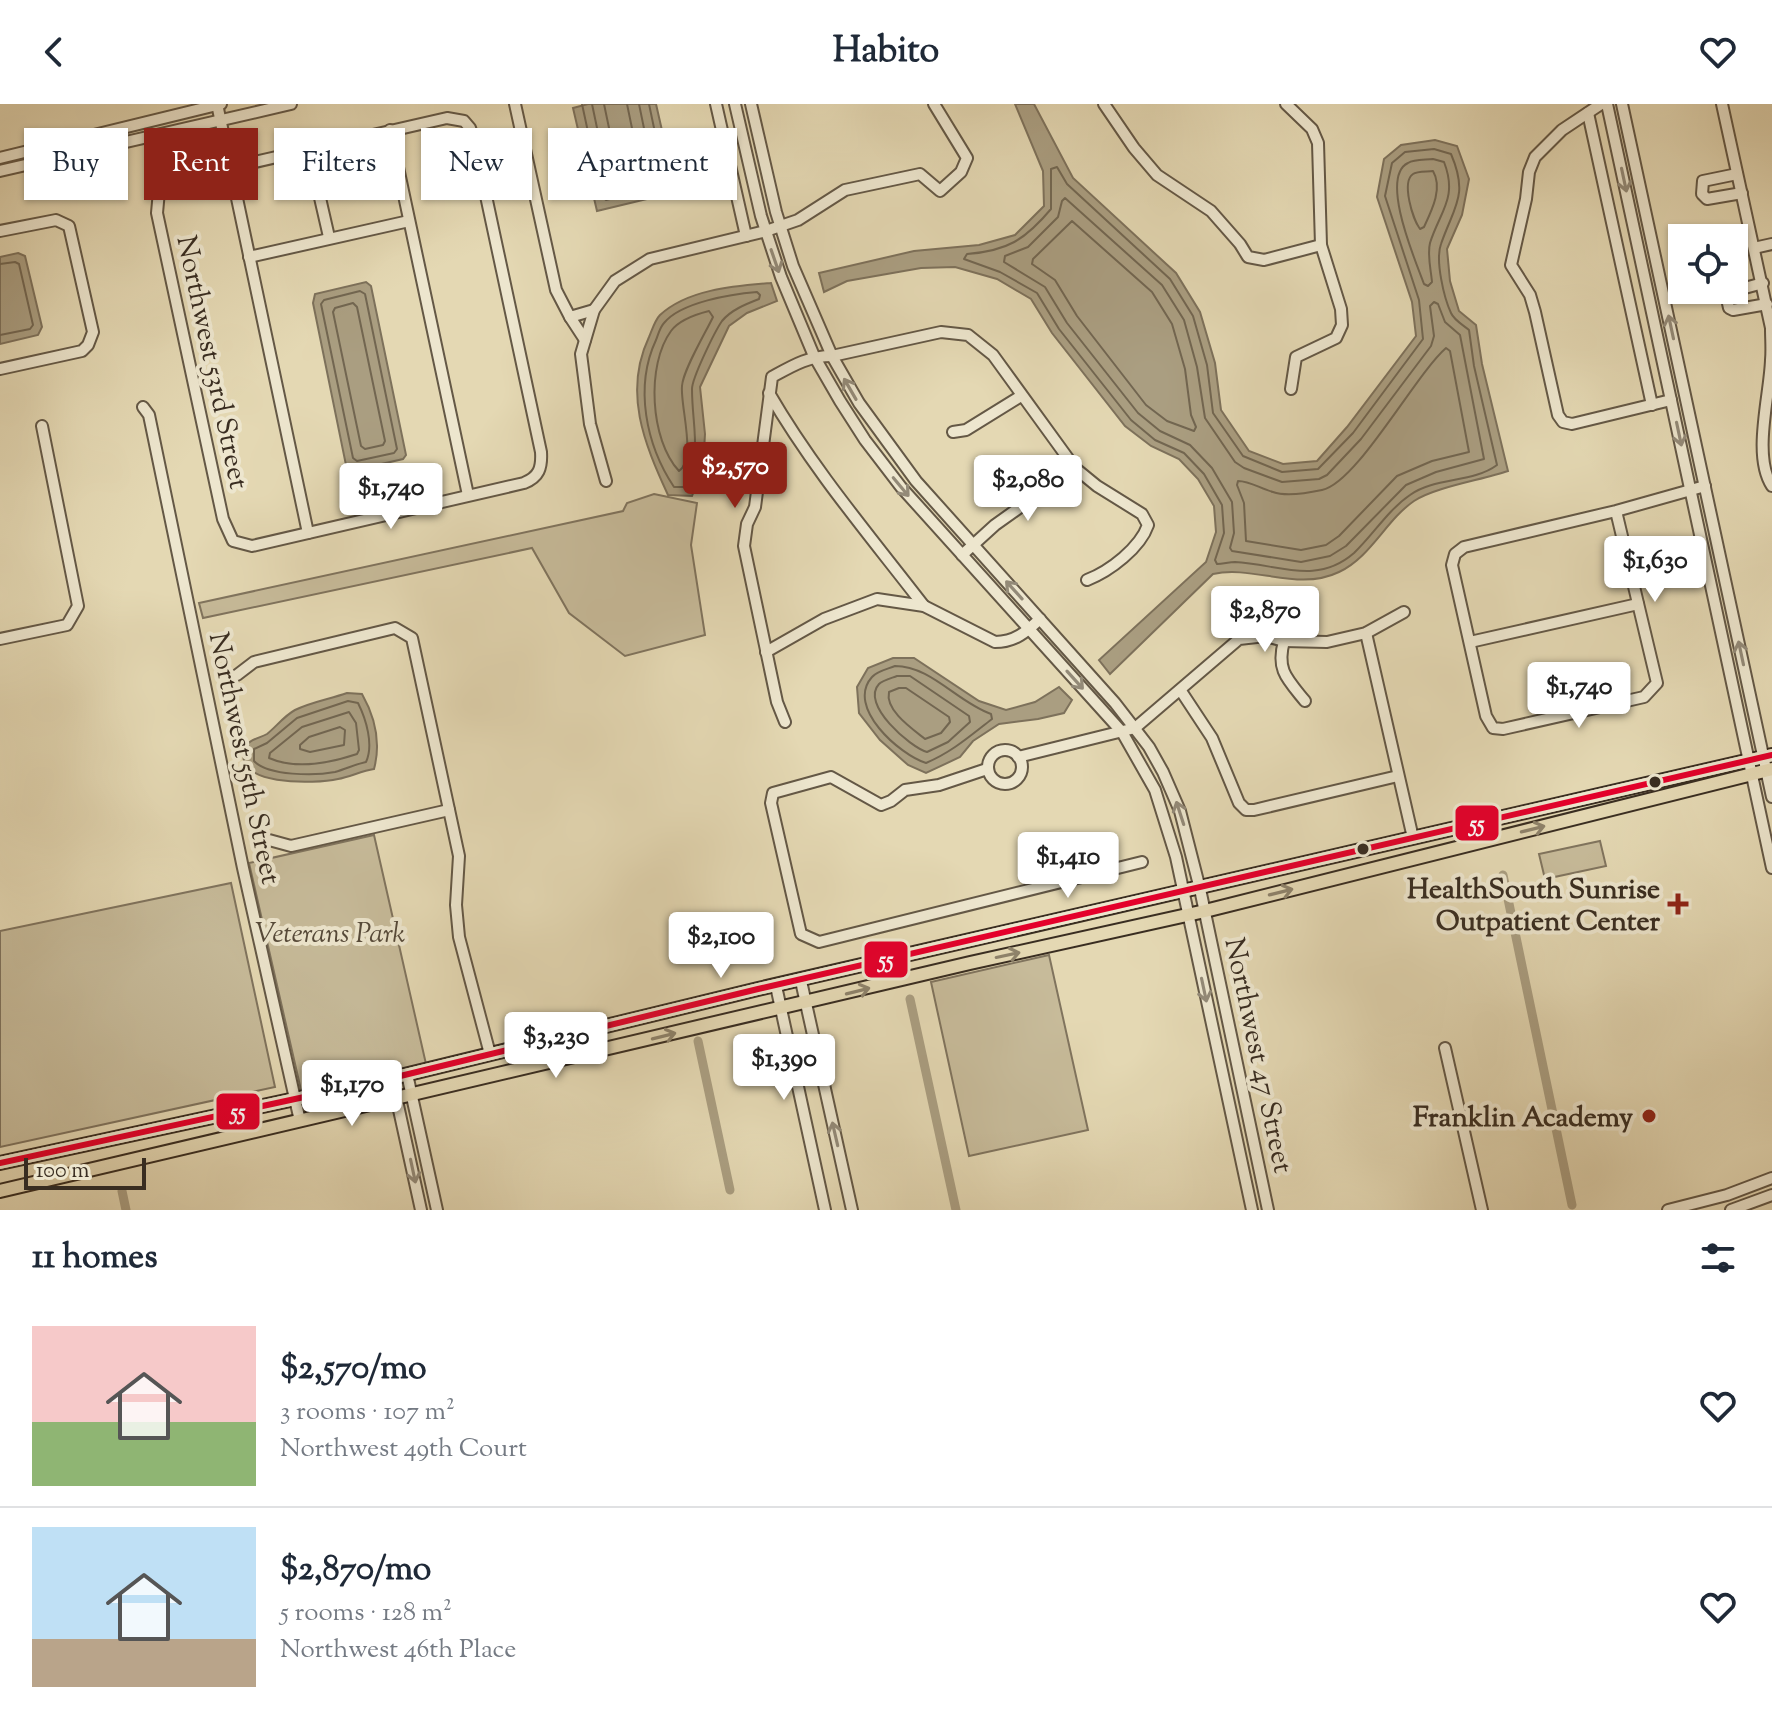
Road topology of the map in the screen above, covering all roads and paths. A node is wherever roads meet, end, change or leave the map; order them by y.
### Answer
1 (219, 104) edge
2 (291, 104) edge
3 (515, 104) edge
4 (716, 104) edge
5 (735, 104) edge
6 (751, 104) edge
7 (934, 104) edge
8 (1104, 104) edge
9 (1286, 104) edge
10 (1601, 104) edge
11 (1607, 104) edge
12 (1622, 104) edge
13 (1722, 104) edge
14 (1588, 113) junction
15 (221, 120) junction
16 (222, 128) edge
17 (400, 128) edge
18 (0, 158) edge
19 (0, 171) edge
20 (1737, 174) junction
21 (1742, 193) junction
22 (157, 200) edge
23 (237, 200) edge
24 (320, 200) edge
25 (405, 200) edge
26 (409, 221) junction
27 (780, 227) junction
28 (0, 231) edge
29 (766, 231) junction
30 (746, 236) junction
31 (329, 237) junction
32 (1772, 244) edge
33 (1321, 245) junction
34 (1754, 248) junction
35 (249, 257) junction
36 (1763, 283) junction
37 (1767, 304) junction
38 (594, 310) junction
39 (570, 317) junction
40 (585, 340) junction
41 (814, 356) junction
42 (832, 356) junction
43 (0, 369) edge
44 (1291, 389) dead end
45 (769, 393) junction
46 (1021, 396) junction
47 (1671, 400) junction
48 (1652, 405) junction
49 (143, 407) dead end
50 (42, 426) dead end
51 (953, 432) dead end
52 (1075, 468) junction
53 (606, 481) dead end
54 (1705, 486) junction
55 (1772, 486) edge
56 (1690, 489) junction
57 (468, 495) junction
58 (1616, 511) junction
59 (308, 533) junction
60 (973, 544) junction
61 (962, 555) junction
62 (1087, 580) dead end
63 (1638, 604) junction
64 (924, 606) junction
65 (1404, 612) dead end
66 (1040, 619) junction
67 (1029, 629) junction
68 (1366, 633) junction
69 (0, 639) edge
70 (1284, 641) junction
71 (1470, 642) junction
72 (766, 652) junction
73 (237, 675) dead end
74 (1181, 691) junction
75 (1305, 701) dead end
76 (785, 722) dead end
77 (1135, 728) junction
78 (1122, 732) junction
79 (1768, 756) edge
80 (1018, 757) junction
81 (1749, 760) junction
82 (987, 769) junction
83 (1769, 770) edge
84 (1752, 774) junction
85 (1398, 776) junction
86 (1772, 797) edge
87 (449, 810) junction
88 (1413, 838) junction
89 (269, 840) dead end
90 (1142, 862) dead end
91 (1772, 868) edge
92 (1200, 889) junction
93 (1183, 892) junction
94 (1205, 911) junction
95 (1188, 914) junction
96 (801, 981) junction
97 (776, 986) junction
98 (806, 1003) junction
99 (782, 1008) junction
100 (1226, 1018) junction
101 (1211, 1021) junction
102 (1445, 1048) dead end
103 (490, 1054) junction
104 (407, 1074) junction
105 (392, 1078) junction
106 (412, 1096) junction
107 (296, 1100) junction
108 (397, 1100) junction
109 (300, 1121) junction
110 (0, 1163) edge
111 (1261, 1178) junction
112 (1772, 1178) edge
113 (1246, 1181) junction
114 (0, 1191) edge
115 (1772, 1195) edge
116 (421, 1210) edge
117 (437, 1210) edge
118 (825, 1210) edge
119 (852, 1210) edge
120 (1252, 1210) edge
121 (1268, 1210) edge
122 (1482, 1210) edge
123 (1668, 1210) edge
124 (1731, 1210) edge

1 - 15 street
1 - 18 street
2 - 15 street
3 - 39 street
4 - 30 street
5 - 29 street, Northwest 47 Street
6 - 27 street, Northwest 47 Street
7 - 27 street
8 - 33 street
9 - 33 street
10 - 14 street
11 -> 47 street
54 -> 12 street
13 - 20 street
14 - 48 street
14 - 48 street
15 - 16 street
15 - 19 street
17 - 57 street
20 - 21 street
20 - 21 street
21 - 34 street
22 - 59 street, Northwest 53rd Street
23 - 35 street
24 - 31 street
25 - 26 street
26 - 31 street
26 - 57 street
27 - 29 street
27 - 42 street, Northwest 47 Street
28 - 43 street
29 - 30 street
29 -> 41 street, Northwest 47 Street
30 - 38 street
31 - 35 street
32 - 34 street
33 - 44 street
34 - 36 street
35 - 59 street
36 - 37 street
36 - 37 street
37 - 55 street
38 - 39 street
38 - 40 street
39 - 40 street
40 - 53 street
41 - 42 street
41 - 45 street
41 -> 61 street, Northwest 47 Street
42 - 46 street
60 -> 42 street, Northwest 47 Street
45 - 64 street
45 - 72 street
46 - 51 street
46 - 52 street
47 - 48 street
47 -> 56 street
49 - 107 street, Northwest 55th Street
50 - 69 street
52 - 60 street
52 - 62 street
54 - 56 street
79 -> 54 street
56 - 58 street
56 - 81 street
57 - 59 street
58 - 63 street
58 - 71 street
60 - 61 street
66 -> 60 street, Northwest 47 Street
61 - 67 street, Northwest 47 Street
63 - 71 street
63 - 71 street
64 - 67 street
64 - 72 street
65 - 68 street
66 - 67 street
66 - 77 street, Northwest 47 Street
67 -> 78 street, Northwest 47 Street
68 - 70 street
68 - 85 street
70 - 74 street
70 - 75 street
72 - 76 street
73 - 87 street
74 - 77 street
74 - 85 street
77 - 78 street
92 -> 77 street, Northwest 47 Street
78 - 80 street
78 - 93 street, Northwest 47 Street
79 - 81 main road
79 - 83 street
80 - 82 street
80 - 82 street
81 - 84 street
81 - 88 main road
82 - 90 street
83 - 84 main road
83 - 86 street
84 - 91 street
94 -> 84 main road
85 - 88 street
87 - 89 street
87 - 103 street
88 - 92 main road
92 - 93 main road
92 - 94 street, Northwest 47 Street
93 - 95 street, Northwest 47 Street
93 - 96 main road
94 - 95 main road
94 - 100 street, Northwest 47 Street
98 -> 95 main road
95 -> 101 street, Northwest 47 Street
96 - 97 main road
96 - 98 street
97 - 99 street
97 - 103 main road
98 - 99 main road
119 -> 98 street
106 -> 99 main road
99 - 118 street
100 - 101 street
100 - 111 street, Northwest 47 Street
101 - 113 street, Northwest 47 Street
102 - 122 street
103 - 104 main road
104 - 105 main road
104 - 106 street
105 - 107 main road
105 - 108 street
106 - 108 main road
106 - 117 street
107 - 109 street, Northwest 55th Street
107 - 110 main road
108 - 109 main road
108 -> 116 street
109 - 114 main road
111 - 113 street
111 - 121 street, Northwest 47 Street
112 - 123 street
113 - 120 street, Northwest 47 Street
115 - 124 street

